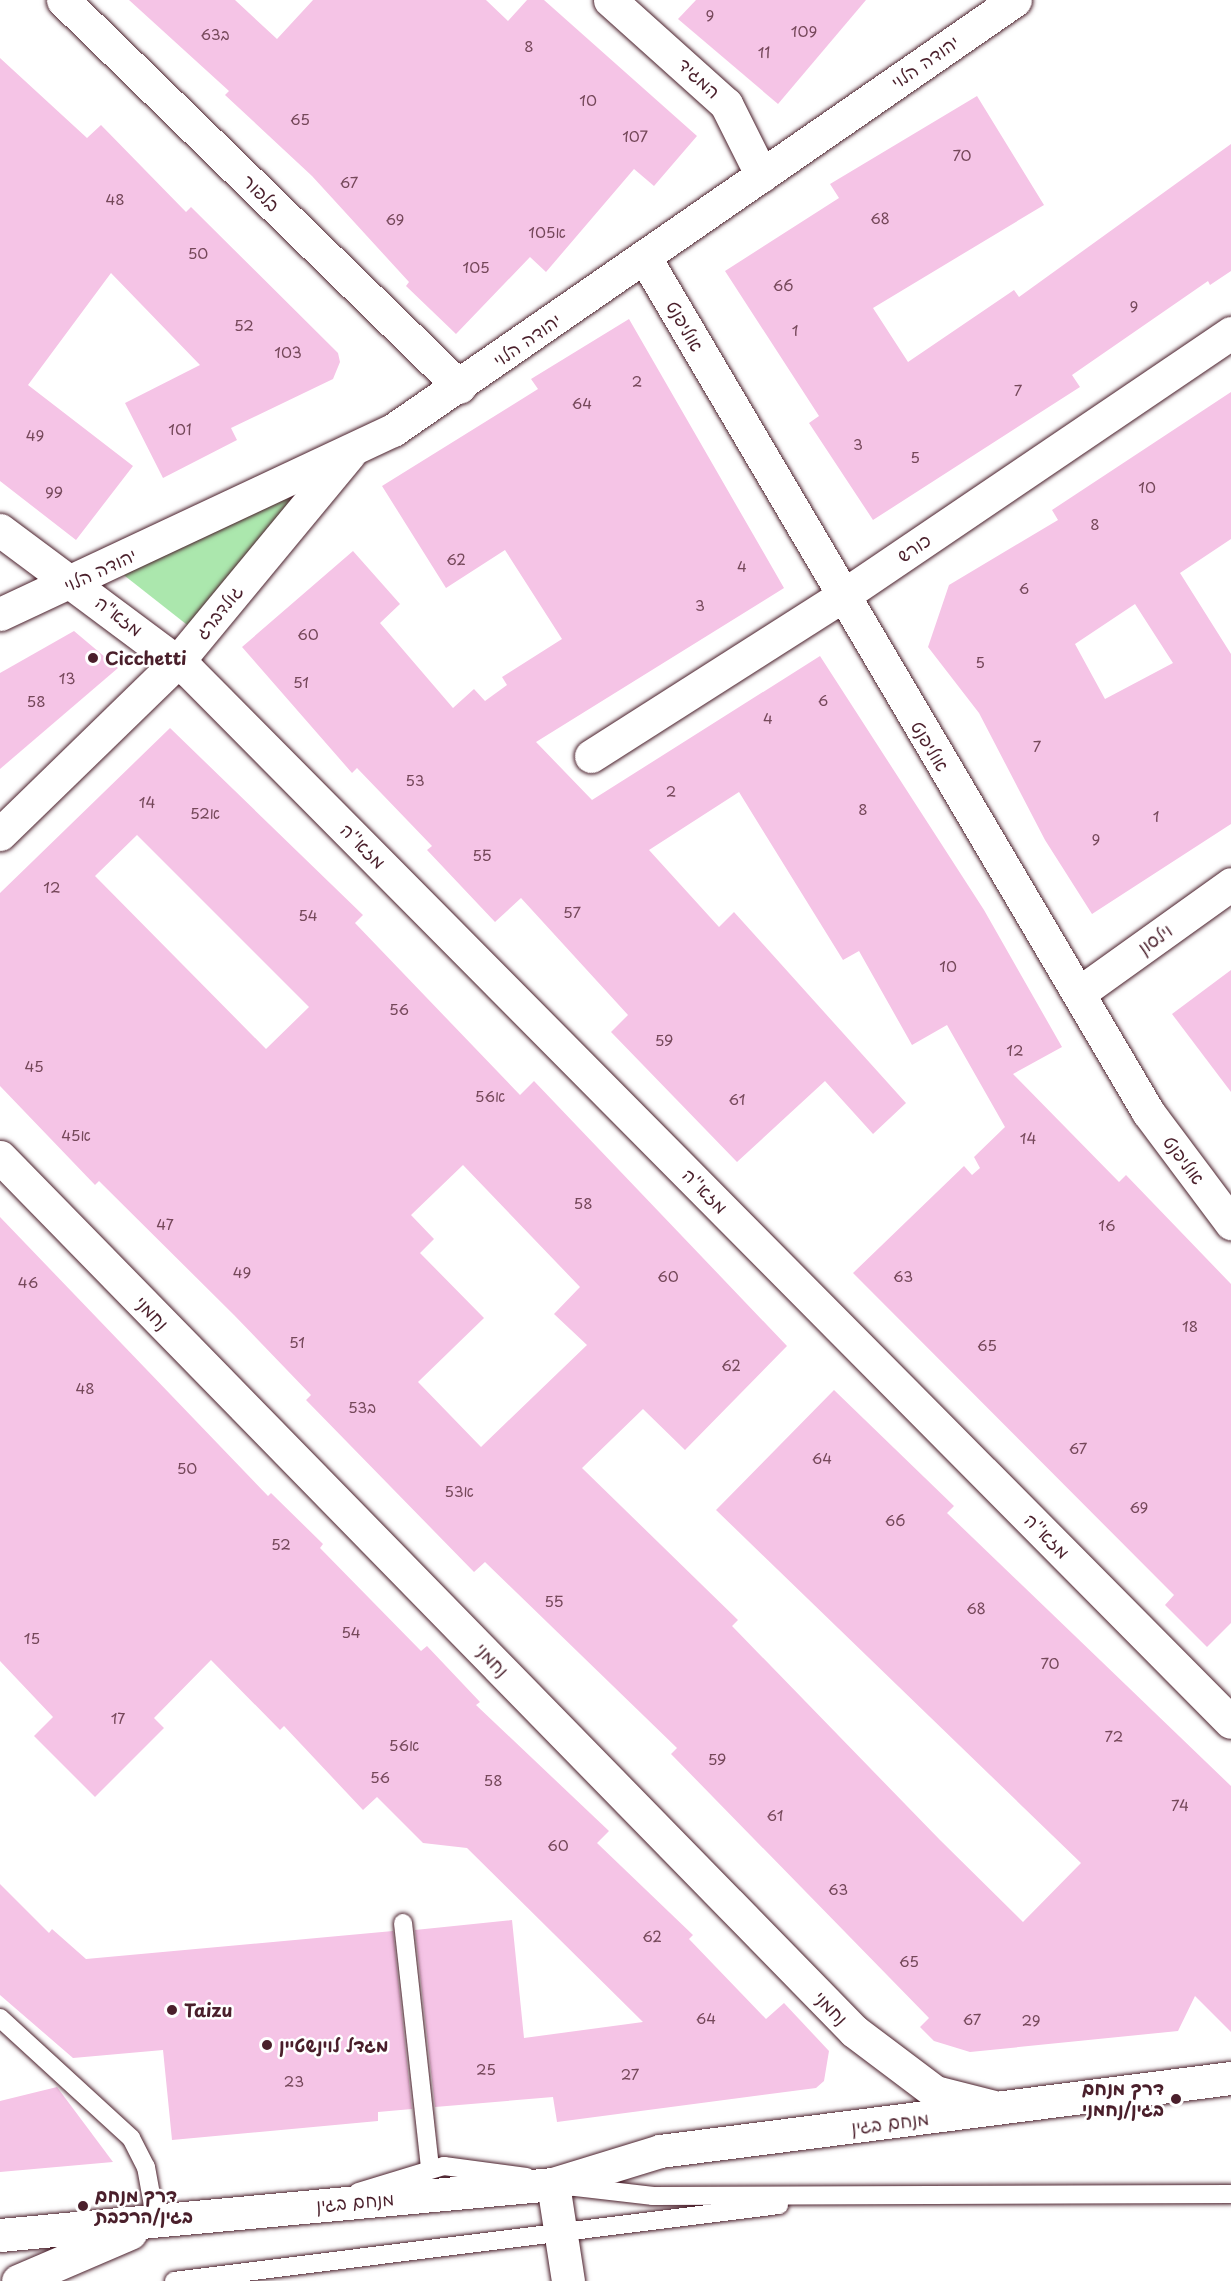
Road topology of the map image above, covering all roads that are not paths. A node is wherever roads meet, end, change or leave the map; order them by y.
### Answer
1 (63, 0) edge
2 (610, 0) edge
3 (1015, 0) edge
4 (762, 176) junction
5 (645, 258) junction
6 (1231, 333) edge
7 (460, 387) junction
8 (349, 454) junction
9 (0, 530) edge
10 (74, 582) junction
11 (841, 597) junction
12 (0, 614) edge
13 (178, 661) junction
14 (591, 756) dead end
15 (0, 834) edge
16 (1231, 884) edge
17 (1079, 993) junction
18 (0, 1157) edge
19 (1231, 1223) edge
20 (1231, 1722) edge
21 (403, 1923) dead end
22 (0, 2018) edge
23 (1231, 2078) edge
24 (1017, 2108) junction
25 (430, 2169) junction
26 (553, 2184) junction
27 (1231, 2194) edge
28 (858, 2195) junction
29 (325, 2205) junction
30 (156, 2222) junction
31 (560, 2232) junction
32 (0, 2235) edge
33 (18, 2281) edge
34 (174, 2281) edge
35 (568, 2281) edge

1 - 7 street, בלפור
2 - 4 street, המגיד
3 - 4 street, יהודה הלוי
4 - 5 street, יהודה הלוי
5 - 7 street, יהודה הלוי
5 - 11 street, אוליפנט
6 - 11 street, כורש
7 - 8 street, יהודה הלוי
8 - 10 street, יהודה הלוי
8 - 13 street, גולדברג
9 - 10 street, מזא"ה
10 - 12 street, יהודה הלוי
10 - 13 street, מזא"ה
11 - 14 street, כורש
11 - 17 street, אוליפנט
13 - 15 street, גולדברג
13 - 20 street, מזא''ה
16 - 17 street, וילסון
17 - 19 street, אוליפנט
18 - 24 street, נחמני
21 - 25 lane
22 - 30 lane
23 - 24 street, מנחם בגין
24 - 26 street, מנחם בגין
25 - 26 lane
25 - 29 lane
26 - 28 lane, מנחם בגין
26 - 29 street, מנחם בגין
26 - 31 street
27 - 28 lane, מנחם בגין
28 - 31 lane
29 - 30 street, מנחם בגין
30 - 32 street, מנחם בגין
30 - 33 street, מנחם בגין
31 - 34 lane
31 - 35 street

